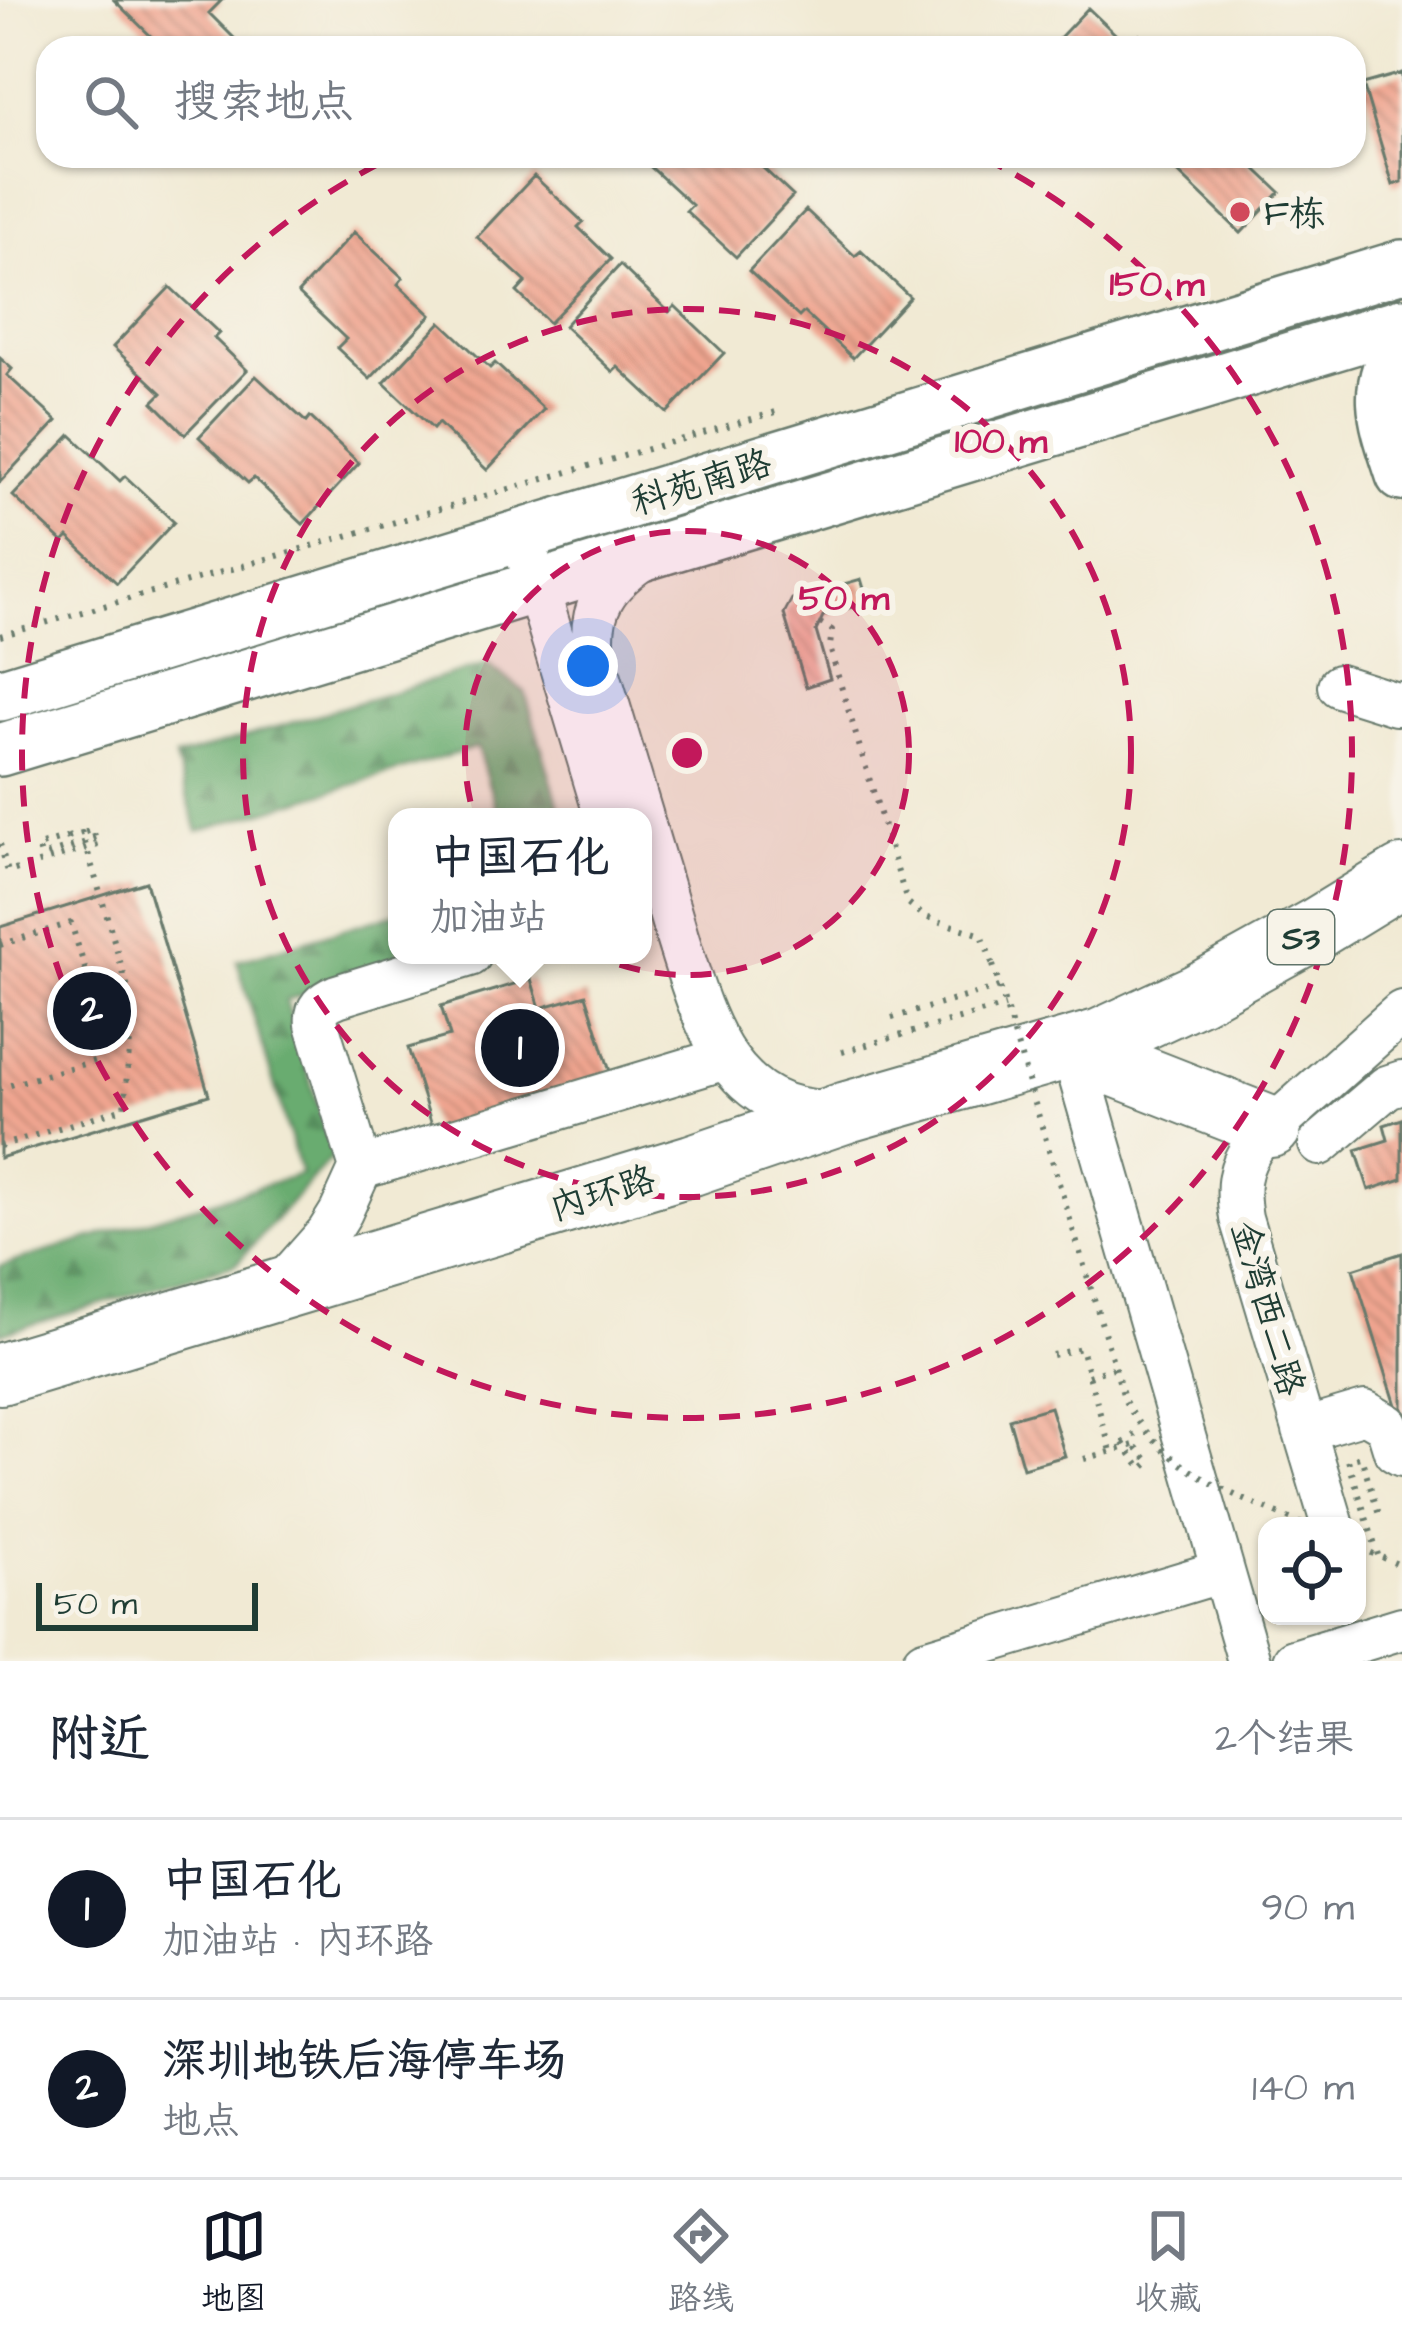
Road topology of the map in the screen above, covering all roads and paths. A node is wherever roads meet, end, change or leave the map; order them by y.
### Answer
1 (1402, 266) edge
2 (1402, 324) edge
3 (1402, 344) edge
4 (793, 407) dead end
5 (1402, 475) edge
6 (522, 536) junction
7 (656, 549) junction
8 (537, 586) junction
9 (820, 623) dead end
10 (0, 636) edge
11 (1339, 686) dead end
12 (2, 694) edge
13 (1402, 703) edge
14 (0, 750) edge
15 (602, 808) edge
16 (639, 808) edge
17 (82, 833) junction
18 (95, 835) junction
19 (0, 844) edge
20 (652, 852) edge
21 (1402, 876) edge
22 (0, 945) edge
23 (441, 964) edge
24 (999, 987) junction
25 (1005, 1006) junction
26 (1402, 1012) edge
27 (892, 1018) dead end
28 (1370, 1040) junction
29 (1072, 1048) junction
30 (842, 1052) dead end
31 (726, 1058) junction
32 (1394, 1085) edge
33 (0, 1088) edge
34 (847, 1112) junction
35 (1295, 1136) junction
36 (0, 1146) edge
37 (361, 1168) junction
38 (279, 1289) junction
39 (1052, 1355) dead end
40 (1113, 1368) junction
41 (0, 1374) edge
42 (1088, 1376) junction
43 (1142, 1429) junction
44 (1304, 1430) junction
45 (1111, 1451) junction
46 (1402, 1455) edge
47 (1084, 1459) dead end
48 (1379, 1515) dead end
49 (1285, 1517) edge
50 (1330, 1517) edge
51 (1366, 1550) edge
52 (1378, 1555) junction
53 (1402, 1566) edge
54 (1223, 1570) junction
55 (1375, 1624) edge
56 (924, 1661) edge
57 (1250, 1661) edge
58 (1294, 1661) edge

1 - 6 main road, 科苑南路
2 - 7 main road, 科苑南路
3 - 5 main road
4 - 10 path
6 - 8 street
6 - 12 main road, 科苑南路
7 - 8 main road, 科苑南路
7 - 16 street
8 - 14 main road, 科苑南路
8 - 15 street
9 - 24 path, bridge
11 - 13 street
17 - 18 path, bridge
17 - 18 path
17 - 36 path, bridge
18 - 19 path
20 - 31 street
21 - 29 highway, 内环路 / S3
22 - 33 path
23 - 37 street
24 - 25 path, bridge
24 - 27 path
25 - 30 path
25 - 40 path, bridge
26 - 28 street, 金湾西二路
28 - 32 street
28 - 35 street, 金湾西二路
29 - 34 highway, 内环路
29 - 35 highway
29 - 54 street
31 - 34 street
31 - 37 street
32 - 35 street
34 - 38 highway, 内环路
35 - 44 street, 金湾西二路
37 - 38 street
38 - 41 highway, 内环路
39 - 42 path
40 - 42 path
40 - 43 path, bridge
42 - 45 path
43 - 45 path, bridge
43 - 49 path, bridge
44 - 46 street
44 - 50 street, 金湾西二路
45 - 47 path
48 - 52 path, bridge
51 - 52 path, bridge
52 - 53 path
54 - 56 street
54 - 57 street
55 - 58 street

